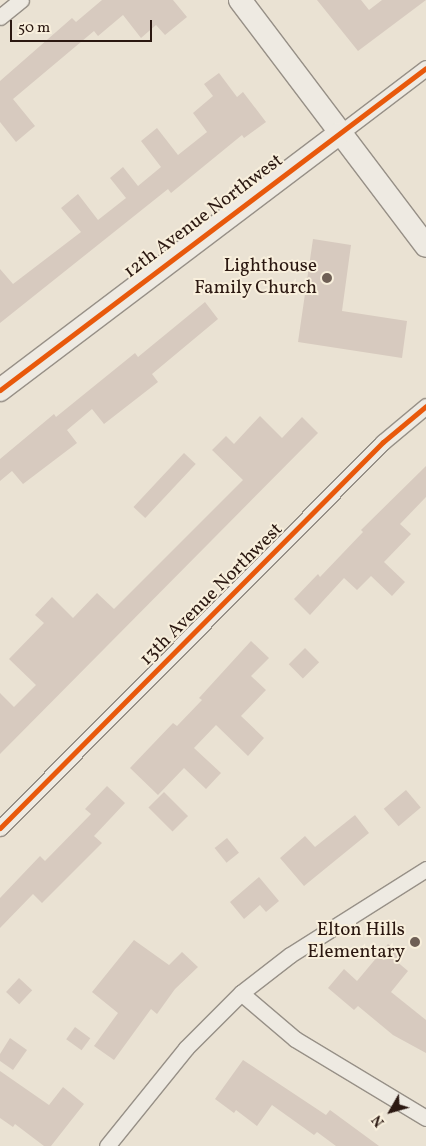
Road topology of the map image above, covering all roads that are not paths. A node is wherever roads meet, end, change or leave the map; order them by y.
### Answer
1 (21, 0) edge
2 (240, 0) edge
3 (0, 17) edge
4 (426, 68) edge
5 (339, 134) junction
6 (426, 246) edge
7 (0, 390) edge
8 (426, 406) edge
9 (0, 828) edge
10 (426, 869) edge
11 (241, 993) junction
12 (426, 1118) edge
13 (107, 1146) edge

1 - 3 street
2 - 5 street
4 - 5 street, 12th Avenue Northwest
5 - 6 street
5 - 7 street, 12th Avenue Northwest
8 - 9 street, 13th Avenue Northwest
10 - 11 street
11 - 12 street
11 - 13 street

